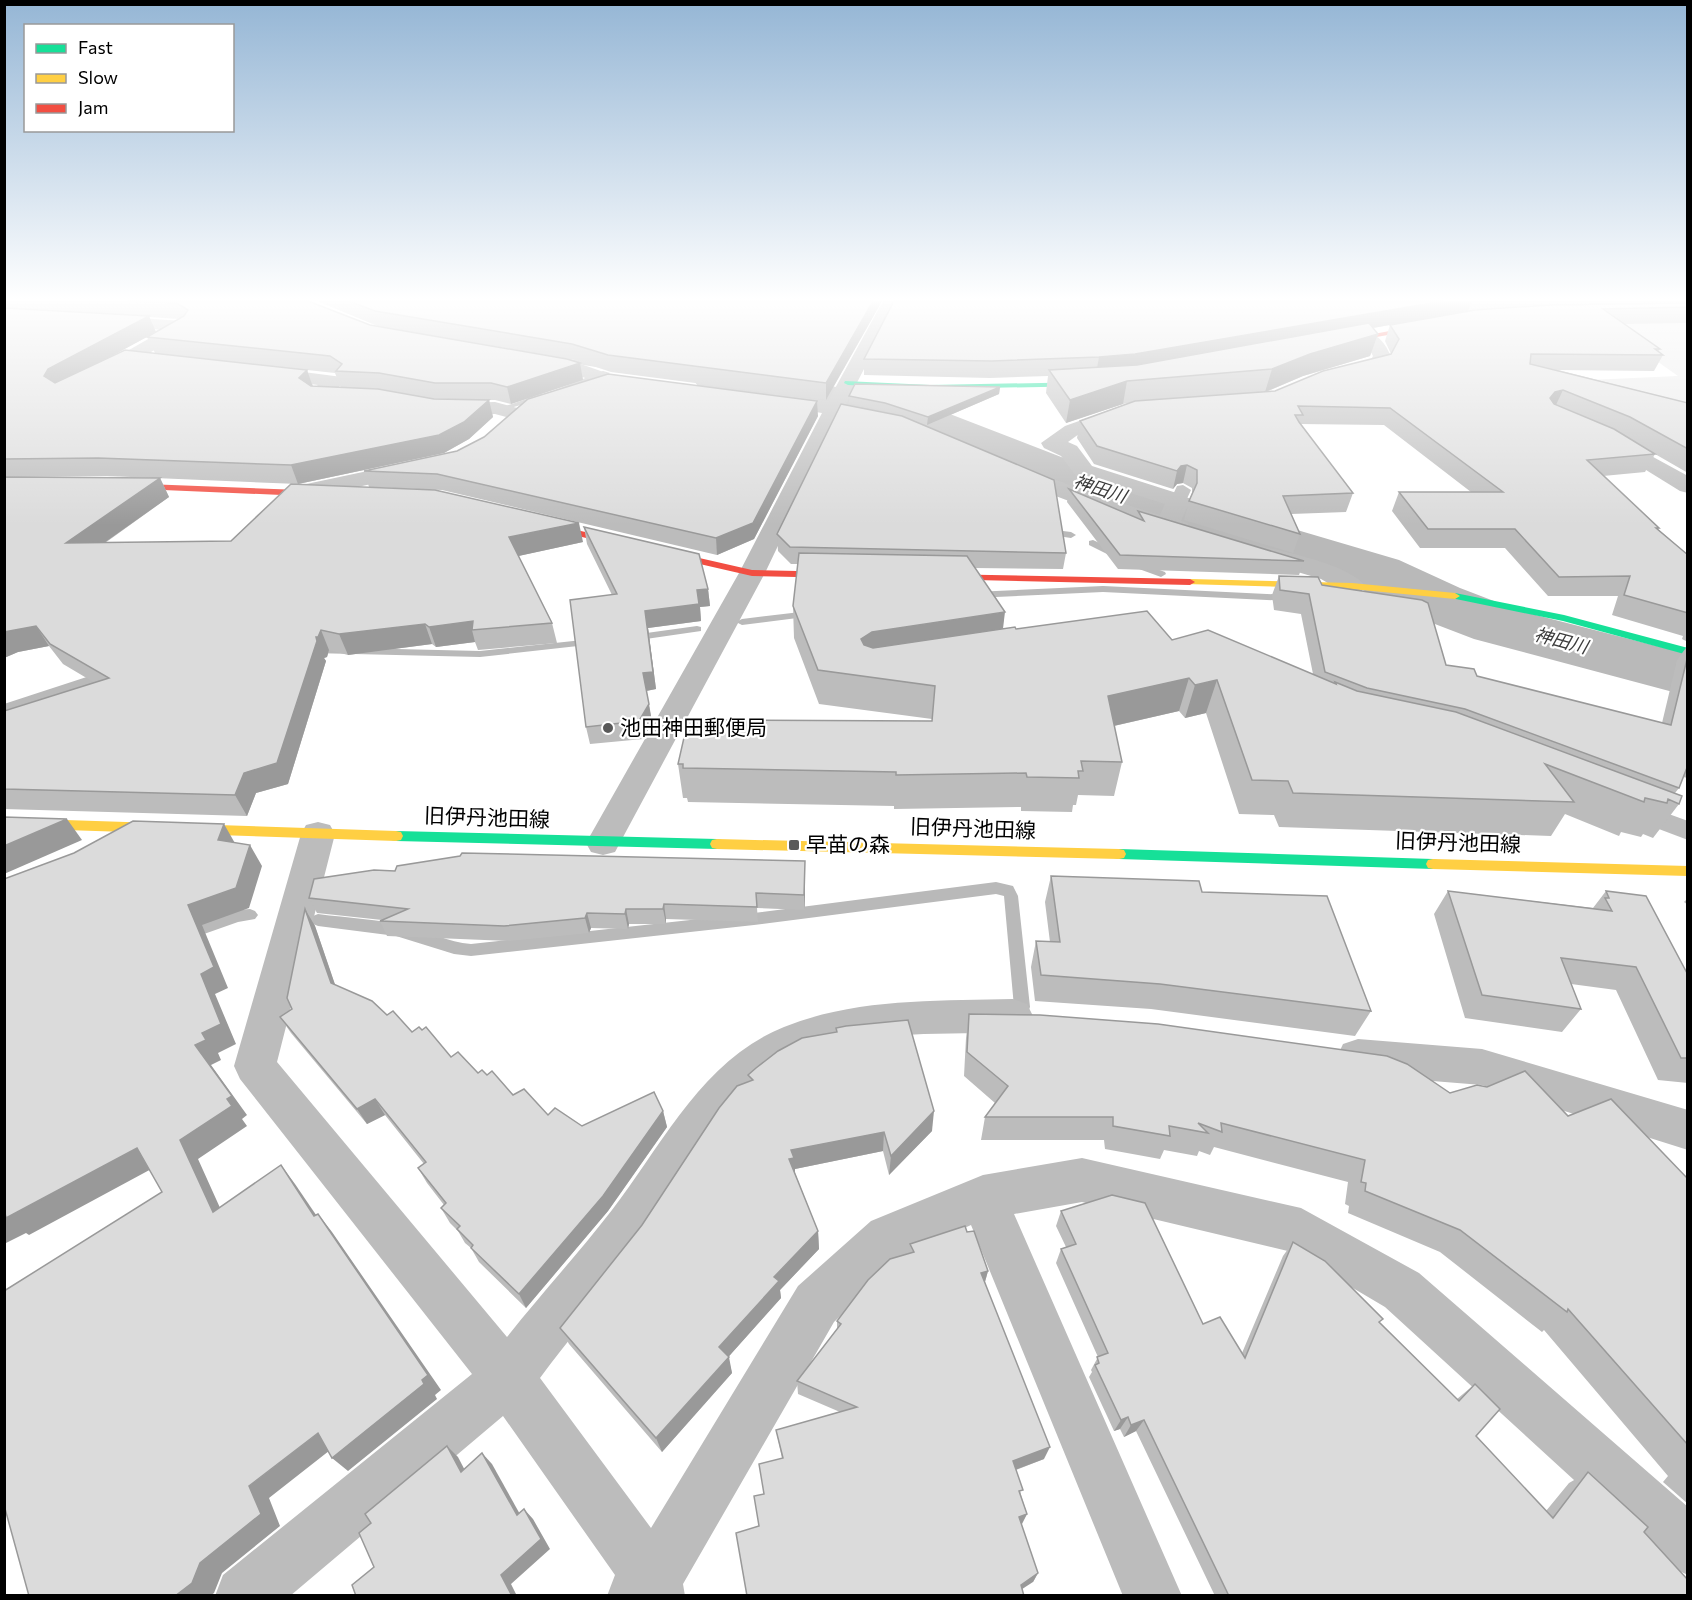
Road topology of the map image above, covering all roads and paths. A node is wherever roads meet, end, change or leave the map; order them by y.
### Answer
1 (286, 376) edge
2 (596, 376) edge
3 (851, 376) edge
4 (1336, 376) edge
5 (602, 377) junction
6 (1320, 380) edge
7 (629, 381) edge
8 (1111, 382) edge
9 (574, 391) edge
10 (840, 396) junction
11 (370, 397) edge
12 (758, 397) edge
13 (428, 407) edge
14 (1140, 409) edge
15 (903, 423) edge
16 (494, 431) edge
17 (1594, 433) edge
18 (993, 463) edge
19 (430, 465) edge
20 (107, 485) edge
21 (1688, 486) edge
22 (297, 493) junction
23 (357, 495) edge
24 (1175, 508) junction
25 (519, 520) edge
26 (1202, 535) edge
27 (1234, 545) edge
28 (752, 573) junction
29 (858, 575) edge
30 (917, 577) edge
31 (1352, 586) junction
32 (1688, 652) edge
33 (1621, 805) edge
34 (4, 823) edge
35 (144, 827) junction
36 (1688, 831) edge
37 (318, 834) junction
38 (603, 843) junction
39 (88, 856) edge
40 (1688, 871) edge
41 (1052, 1018) edge
42 (1316, 1050) edge
43 (1688, 1130) edge
44 (983, 1197) junction
45 (508, 1378) junction
46 (1688, 1546) edge
47 (648, 1590) edge
48 (244, 1596) edge
49 (1154, 1596) edge

1 - 11 street
2 - 5 street
3 - 10 street
4 - 6 street
5 - 7 street
5 - 9 street
8 - 10 street
10 - 12 street
10 - 15 street
10 - 28 street
13 - 16 street
14 - 24 street
17 - 21 street
18 - 24 street
19 - 22 street
20 - 22 street
22 - 23 street
24 - 26 street
25 - 28 street
27 - 31 street
28 - 29 street
28 - 38 street
30 - 31 street
31 - 32 street
33 - 36 lane
34 - 35 street, 旧伊丹池田線
35 - 37 street, 旧伊丹池田線
35 - 39 street
37 - 38 street, 旧伊丹池田線
37 - 45 street
38 - 40 street, 旧伊丹池田線
41 - 45 street
42 - 43 street
44 - 46 street
44 - 47 street
44 - 49 street
45 - 47 street
45 - 48 street

